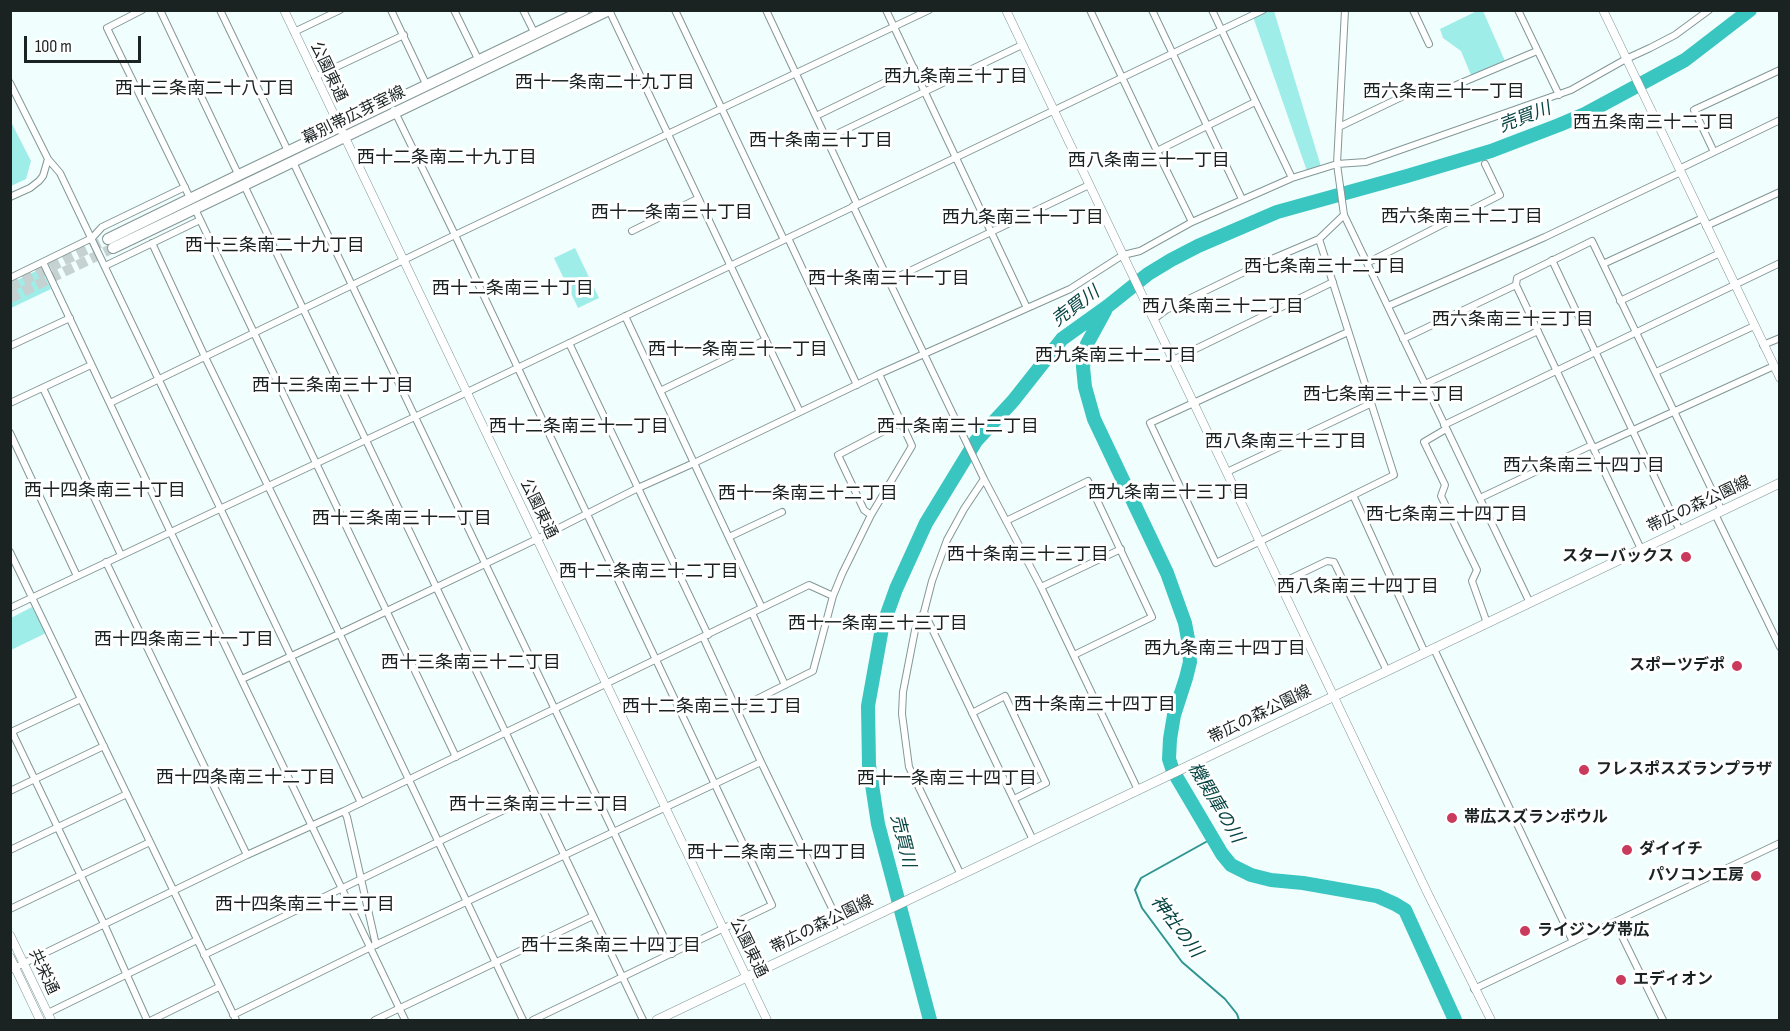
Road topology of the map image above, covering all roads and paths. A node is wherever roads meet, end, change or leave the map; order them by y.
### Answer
1 (142, 10) edge
2 (160, 10) edge
3 (220, 10) edge
4 (284, 10) edge
5 (340, 10) edge
6 (392, 10) edge
7 (454, 10) edge
8 (523, 10) edge
9 (584, 10) edge
10 (609, 10) edge
11 (675, 10) edge
12 (886, 10) edge
13 (929, 10) edge
14 (1006, 10) edge
15 (1152, 10) edge
16 (1212, 10) edge
17 (1263, 10) edge
18 (1345, 10) edge
19 (1413, 10) edge
20 (1518, 10) edge
21 (1603, 10) edge
22 (1709, 10) edge
23 (766, 11) edge
24 (1092, 11) edge
25 (596, 13) edge
26 (895, 27) junction
27 (1221, 30) junction
28 (294, 32) junction
29 (535, 34) junction
30 (404, 35) junction
31 (1429, 44) dead end
32 (1022, 45) junction
33 (1537, 51) junction
34 (1173, 54) junction
35 (1627, 60) junction
36 (481, 66) junction
37 (914, 68) junction
38 (1779, 70) edge
39 (796, 74) junction
40 (315, 77) junction
41 (1122, 78) junction
42 (10, 83) edge
43 (925, 90) junction
44 (430, 91) junction
45 (1559, 94) junction
46 (1255, 102) junction
47 (393, 108) junction
48 (722, 110) junction
49 (1054, 111) junction
50 (816, 116) junction
51 (1779, 120) edge
52 (1207, 126) junction
53 (1339, 127) junction
54 (341, 133) junction
55 (668, 135) junction
56 (826, 139) junction
57 (288, 151) junction
58 (1157, 152) junction
59 (1714, 152) junction
60 (956, 157) junction
61 (48, 159) junction
62 (293, 162) junction
63 (1485, 164) dead end
64 (1338, 167) junction
65 (1680, 170) junction
66 (1292, 178) junction
67 (241, 180) junction
68 (1089, 185) junction
69 (185, 187) junction
70 (1779, 192) edge
71 (10, 197) edge
72 (697, 199) junction
73 (1242, 199) junction
74 (192, 204) junction
75 (855, 205) junction
76 (1344, 213) junction
77 (200, 220) junction
78 (1192, 222) junction
79 (1705, 222) junction
80 (632, 231) dead end
81 (990, 232) junction
82 (455, 235) junction
83 (92, 238) junction
84 (786, 239) junction
85 (1319, 239) junction
86 (152, 243) junction
87 (110, 244) tunnel mouth
88 (1720, 253) junction
89 (1122, 255) junction
90 (1552, 260) junction
91 (404, 261) junction
92 (43, 262) junction
93 (1366, 263) junction
94 (1603, 264) junction
95 (1779, 264) edge
96 (105, 266) junction
97 (729, 266) junction
98 (10, 278) edge
99 (889, 281) junction
100 (1333, 282) junction
101 (1516, 285) junction
102 (1734, 285) junction
103 (352, 286) junction
104 (1620, 301) junction
105 (1388, 306) junction
106 (1028, 308) junction
107 (303, 310) junction
108 (625, 316) junction
109 (70, 318) junction
110 (1154, 319) junction
111 (1754, 326) junction
112 (1538, 331) junction
113 (1636, 331) junction
114 (1348, 332) junction
115 (254, 334) junction
116 (1779, 338) edge
117 (1403, 339) junction
118 (765, 340) junction
119 (569, 343) junction
120 (1763, 345) junction
121 (10, 346) edge
122 (1596, 351) junction
123 (924, 354) junction
124 (205, 357) junction
125 (1173, 360) junction
126 (91, 365) junction
127 (1774, 366) junction
128 (517, 368) junction
129 (1557, 370) junction
130 (1656, 372) junction
131 (879, 374) junction
132 (1779, 378) edge
133 (159, 380) junction
134 (1425, 384) junction
135 (857, 385) junction
136 (43, 388) junction
137 (660, 391) junction
138 (466, 392) junction
139 (10, 403) edge
140 (110, 403) junction
141 (1195, 403) junction
142 (1370, 404) junction
143 (1675, 411) junction
144 (800, 412) junction
145 (415, 417) junction
146 (901, 422) junction
147 (1445, 427) junction
148 (1633, 430) junction
149 (10, 433) edge
150 (365, 440) junction
151 (1593, 446) junction
152 (316, 463) junction
153 (694, 463) junction
154 (1227, 472) junction
155 (983, 477) junction
156 (1779, 483) edge
157 (268, 486) junction
158 (638, 488) junction
159 (1353, 495) junction
160 (1480, 498) junction
161 (220, 508) junction
162 (782, 512) dead end
163 (1719, 512) junction
164 (587, 513) junction
165 (871, 515) junction
166 (1006, 521) junction
167 (1680, 531) junction
168 (171, 532) junction
169 (729, 537) junction
170 (537, 539) junction
171 (1259, 542) junction
172 (1121, 549) junction
173 (1641, 549) junction
174 (10, 552) edge
175 (122, 555) junction
176 (106, 562) junction
177 (484, 564) junction
178 (77, 576) junction
179 (1279, 584) junction
180 (435, 587) junction
181 (1041, 587) junction
182 (833, 596) junction
183 (33, 597) junction
184 (1530, 603) junction
185 (10, 608) edge
186 (762, 608) junction
187 (387, 611) junction
188 (924, 612) junction
189 (752, 613) junction
190 (1487, 623) junction
191 (339, 634) junction
192 (705, 636) junction
193 (1779, 647) edge
194 (1429, 651) junction
195 (290, 656) junction
196 (1074, 656) junction
197 (657, 660) junction
198 (1387, 672) junction
199 (242, 679) junction
200 (606, 684) junction
201 (785, 685) junction
202 (1334, 696) junction
203 (81, 699) junction
204 (555, 709) junction
205 (736, 709) junction
206 (972, 713) junction
207 (11, 732) edge
208 (506, 733) junction
209 (104, 746) junction
210 (456, 757) junction
211 (761, 762) junction
212 (35, 779) junction
213 (408, 780) junction
214 (714, 784) junction
215 (1138, 790) junction
216 (10, 791) edge
217 (127, 794) junction
218 (535, 795) junction
219 (1014, 799) junction
220 (361, 803) junction
221 (665, 808) junction
222 (345, 811) junction
223 (311, 826) junction
224 (58, 827) junction
225 (614, 832) junction
226 (1033, 840) junction
227 (150, 842) junction
228 (438, 843) junction
229 (1779, 843) edge
230 (10, 850) edge
231 (247, 855) junction
232 (564, 855) junction
233 (961, 875) junction
234 (80, 876) junction
235 (361, 879) junction
236 (341, 888) junction
237 (173, 890) junction
238 (467, 902) junction
239 (10, 909) edge
240 (593, 916) junction
241 (1615, 922) junction
242 (104, 924) junction
243 (723, 929) junction
244 (843, 931) junction
245 (10, 935) edge
246 (197, 940) junction
247 (1573, 942) junction
248 (373, 947) junction
249 (672, 954) junction
250 (204, 956) junction
251 (10, 957) edge
252 (24, 963) junction
253 (495, 964) junction
254 (13, 968) edge
255 (125, 975) junction
256 (747, 978) junction
257 (622, 979) junction
258 (219, 987) junction
259 (1474, 988) junction
260 (399, 1008) junction
261 (50, 1017) edge
262 (389, 1017) edge
263 (234, 1018) edge
264 (40, 1020) edge
265 (149, 1020) edge
266 (375, 1020) edge
267 (405, 1020) edge
268 (523, 1020) edge
269 (533, 1020) edge
270 (643, 1020) edge
271 (657, 1020) edge
272 (767, 1020) edge
273 (1491, 1020) edge
274 (1663, 1020) edge

1 - 69 street
2 - 67 street
3 - 57 street
4 - 28 street, 公園東通
5 - 28 street
6 - 30 street
7 - 36 street
8 - 29 street
9 - 29 main road, 幕別帯広芽室線
10 - 25 main road, 幕別帯広芽室線
10 - 55 street
11 - 48 street
12 - 26 street
13 - 26 street
14 - 32 street
15 - 34 street
16 - 27 street
17 - 27 street
18 - 53 street
19 - 31 street
20 - 33 street
21 - 35 street
22 - 35 street
23 - 39 street
24 - 41 street
25 - 36 main road, 幕別帯広芽室線
26 - 37 street
26 - 39 street
27 - 34 street
27 - 46 street
28 - 40 street, 公園東通
29 - 36 main road, 幕別帯広芽室線
30 - 40 street
30 - 44 street
32 - 43 street
32 - 49 street
33 - 45 street
33 - 53 street
34 - 41 street
34 - 52 street
35 - 45 street
35 - 65 street
36 - 44 main road, 幕別帯広芽室線
37 - 43 street
37 - 50 street
38 - 59 street
39 - 48 street
39 - 50 street
40 - 54 street, 公園東通
41 - 49 street
41 - 58 street
42 - 61 street
43 - 56 street
43 - 60 street
44 - 47 main road, 幕別帯広芽室線
45 - 64 street
46 - 52 street
46 - 66 street
47 - 54 main road, 幕別帯広芽室線
47 - 82 street
48 - 55 street
48 - 84 street
49 - 60 street
49 - 68 street
50 - 56 street
51 - 59 street
52 - 58 street
52 - 73 street
53 - 64 street
54 - 57 main road, 幕別帯広芽室線
54 - 62 main road, 幕別帯広芽室線
54 - 91 street, 公園東通
55 - 72 street
55 - 82 street
56 - 75 street
57 - 67 main road, 幕別帯広芽室線
58 - 78 street
59 - 65 street
60 - 75 street
60 - 81 street
61 - 71 street
61 - 83 street
62 - 67 main road, 幕別帯広芽室線
62 - 103 street
63 - 93 street
64 - 66 street
64 - 76 street
65 - 79 street
65 - 105 street
66 - 73 street
67 - 74 main road, 幕別帯広芽室線
67 - 107 street
68 - 81 street
68 - 89 street
69 - 74 street
69 - 83 street
70 - 79 street
72 - 80 street
72 - 97 street
73 - 78 street
74 - 77 street
74 - 87 main road, 幕別帯広芽室線
75 - 84 street
75 - 99 street
76 - 85 street
76 - 93 street
77 - 86 street
77 - 115 street
78 - 89 street
79 - 88 street
79 - 94 street
81 - 99 street
81 - 106 street
82 - 91 street
82 - 128 street
83 - 92 street
83 - 96 street
84 - 97 street
84 - 135 street
85 - 100 street
85 - 110 street
86 - 96 street
86 - 124 street
88 - 102 street
88 - 104 street
89 - 106 street
89 - 110 street
90 - 94 street
90 - 101 street
90 - 122 street
91 - 103 street
91 - 138 street, 公園東通
92 - 98 street
92 - 109 street
93 - 105 street
94 - 104 street
95 - 102 street
96 - 133 street
97 - 108 street
97 - 118 street
99 - 123 street
100 - 114 street
100 - 125 street
101 - 112 street
101 - 117 street
102 - 111 street
102 - 113 street
103 - 107 street
103 - 145 street
104 - 113 street
105 - 117 street
106 - 123 street
107 - 115 street
107 - 150 street
108 - 119 street
108 - 137 street
109 - 121 street
109 - 126 street
110 - 125 street
111 - 120 street
111 - 130 street
112 - 129 street
112 - 134 street
113 - 122 street
113 - 130 street
114 - 141 street
114 - 142 street
115 - 124 street
115 - 152 street
116 - 120 street
117 - 134 street
118 - 137 street
118 - 144 street
119 - 128 street
119 - 158 street
120 - 127 street
122 - 129 street
122 - 148 street
123 - 131 street
123 - 155 street
124 - 133 street
124 - 157 street
125 - 141 street
126 - 136 street
126 - 140 street
127 - 132 street
127 - 143 street
128 - 138 street
128 - 164 street
129 - 147 street
129 - 151 street
130 - 143 street
131 - 135 street
131 - 146 street
133 - 140 street
133 - 161 street
134 - 147 street
135 - 144 street
136 - 139 street
136 - 175 street
137 - 153 street
138 - 145 street
138 - 170 street, 公園東通
140 - 168 street
141 - 154 street
141 - 171 street
142 - 154 street
142 - 159 street
143 - 148 street
143 - 163 street
144 - 153 street
145 - 150 street
145 - 177 street
146 - 165 street
146 - 165 street
147 - 160 street
147 - 190 street
148 - 151 street
148 - 167 street
149 - 178 street
150 - 152 street
150 - 180 street
151 - 160 street
151 - 173 street
152 - 157 street
152 - 187 street
153 - 158 street
153 - 169 street
154 - 171 street
155 - 166 street
155 - 188 street
156 - 163 main road, 帯広の森公園線
157 - 161 street
157 - 191 street
158 - 164 street
158 - 192 street
159 - 171 street
159 - 194 street
160 - 184 street
161 - 168 street
161 - 195 street
162 - 169 street
163 - 167 main road, 帯広の森公園線
163 - 193 street
164 - 170 street
164 - 197 street
165 - 182 street
166 - 172 street
166 - 181 street
167 - 173 main road, 帯広の森公園線
168 - 175 street
168 - 199 street
169 - 186 street
170 - 177 street
170 - 200 street, 公園東通
171 - 179 street
172 - 181 street
172 - 196 street
173 - 184 main road, 帯広の森公園線
174 - 183 street
175 - 176 street
176 - 178 street
176 - 231 street
177 - 180 street
177 - 204 street
178 - 183 street
179 - 198 street
179 - 202 street
180 - 187 street
180 - 208 street
181 - 196 street
182 - 186 street
182 - 201 street
183 - 185 street
183 - 203 street
184 - 190 main road, 帯広の森公園線
186 - 189 street
187 - 191 street
187 - 210 street
188 - 206 street
188 - 233 street
189 - 192 street
189 - 201 street
190 - 194 main road, 帯広の森公園線
191 - 195 street
191 - 213 street
192 - 197 street
192 - 205 street
194 - 198 main road, 帯広の森公園線
194 - 247 street
195 - 199 street
195 - 220 street
196 - 215 street
197 - 200 street
197 - 214 street
198 - 202 main road, 帯広の森公園線
199 - 223 street
200 - 204 street
200 - 221 street, 公園東通
201 - 205 street
202 - 215 main road, 帯広の森公園線
202 - 259 street
203 - 207 street
203 - 209 street
204 - 208 street
204 - 225 street
205 - 211 street
206 - 219 street
206 - 219 street
207 - 212 street
208 - 210 street
208 - 218 street
209 - 212 street
209 - 217 street
210 - 213 street
211 - 214 street
211 - 244 street
212 - 216 street
212 - 224 street
213 - 220 street
213 - 228 street
214 - 221 street
214 - 243 street
215 - 226 main road, 帯広の森公園線
217 - 224 street
217 - 227 street
218 - 228 street
218 - 232 street
219 - 226 street
220 - 222 street
221 - 225 street
221 - 243 street, 公園東通
222 - 223 street
222 - 235 street
223 - 231 street
223 - 236 street
224 - 230 street
224 - 234 street
225 - 232 street
225 - 249 street
226 - 233 main road, 帯広の森公園線
227 - 234 street
227 - 237 street
228 - 235 street
228 - 238 street
229 - 241 street
231 - 237 street
232 - 238 street
232 - 240 street
233 - 244 main road, 帯広の森公園線
234 - 239 street
234 - 242 street
235 - 236 street
235 - 248 street
236 - 248 street
236 - 250 street
237 - 242 street
237 - 246 street
238 - 248 street
238 - 253 street
240 - 253 street
240 - 257 street
241 - 247 street
241 - 274 street
242 - 252 street
242 - 255 street
243 - 249 street
243 - 256 street, 公園東通
244 - 256 main road, 帯広の森公園線
245 - 252 street, 共栄通
246 - 250 street
246 - 255 street
247 - 259 street
248 - 260 street
248 - 263 street
249 - 257 street
250 - 258 street
251 - 254 street, 共栄通
252 - 254 street
252 - 261 street, 共栄通
253 - 260 street
253 - 268 street
254 - 264 street, 共栄通
255 - 261 street
255 - 265 street
256 - 271 main road, 帯広の森公園線
256 - 272 street, 公園東通
257 - 269 street
257 - 270 street
258 - 263 street
258 - 265 street
259 - 273 street
260 - 262 street
260 - 267 street
262 - 266 street

